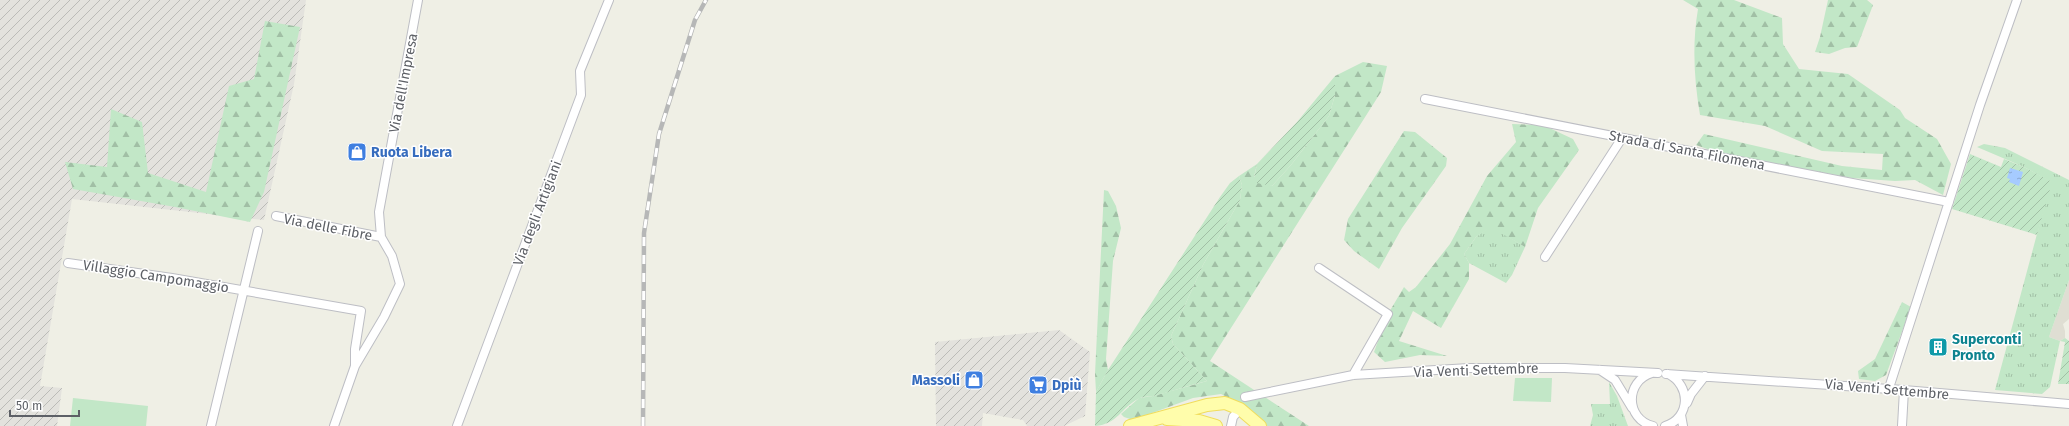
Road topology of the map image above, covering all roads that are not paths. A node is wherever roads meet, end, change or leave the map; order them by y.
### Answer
1 (418, 0) edge
2 (609, 0) edge
3 (2016, 0) edge
4 (1425, 99) dead end
5 (1622, 138) junction
6 (1949, 202) junction
7 (276, 216) dead end
8 (258, 231) dead end
9 (380, 237) junction
10 (1545, 257) dead end
11 (68, 263) dead end
12 (1319, 268) dead end
13 (244, 290) junction
14 (355, 366) junction
15 (1599, 370) junction
16 (1662, 373) junction
17 (1353, 375) junction
18 (1692, 376) junction
19 (1705, 376) junction
20 (1889, 388) junction
21 (1904, 390) junction
22 (1691, 394) junction
23 (1245, 397) dead end
24 (2069, 404) edge
25 (1685, 407) junction
26 (1240, 409) junction
27 (1634, 411) junction
28 (1681, 415) junction
29 (1158, 418) junction
30 (1639, 423) edge
31 (211, 426) edge
32 (334, 426) edge
33 (457, 426) edge
34 (1130, 426) edge
35 (1216, 426) edge
36 (1231, 426) edge
37 (1260, 426) edge
38 (1653, 426) edge
39 (1665, 426) edge
40 (1675, 426) edge
41 (1683, 426) edge
42 (1902, 426) edge

1 - 9 street, Via dell'Impresa
2 - 33 street, Via degli Artigiani
3 - 6 street
4 - 5 street, Strada di Santa Filomena
5 - 6 street, Strada di Santa Filomena
5 - 10 street
6 - 20 street
7 - 9 street, Via delle Fibre
8 - 13 street, Villaggio Campomaggio
9 - 14 street, Via dell'Impresa
11 - 13 street, Villaggio Campomaggio
12 - 17 street
13 - 14 street, Villaggio Campomaggio
13 - 31 street, Villaggio Campomaggio
14 - 32 street, Villaggio Campomaggio
15 - 16 street, Via Venti Settembre
15 - 17 street, Via Venti Settembre
15 - 27 street
16 - 18 street, Via Venti Settembre
16 - 25 street
16 - 27 street
17 - 23 street, Via Venti Settembre
18 - 19 street, Via Venti Settembre
18 - 22 street
19 - 20 street, Via Venti Settembre
19 - 22 street
20 - 21 street, Via Venti Settembre
21 - 24 street, Via Venti Settembre
21 - 42 street, Via Venti Settembre
22 - 25 street
25 - 28 street
26 - 29 main road
26 - 36 street
26 - 37 main road
27 - 30 street
28 - 39 street
28 - 40 street
28 - 41 street
29 - 34 main road
29 - 35 main road
30 - 38 street

